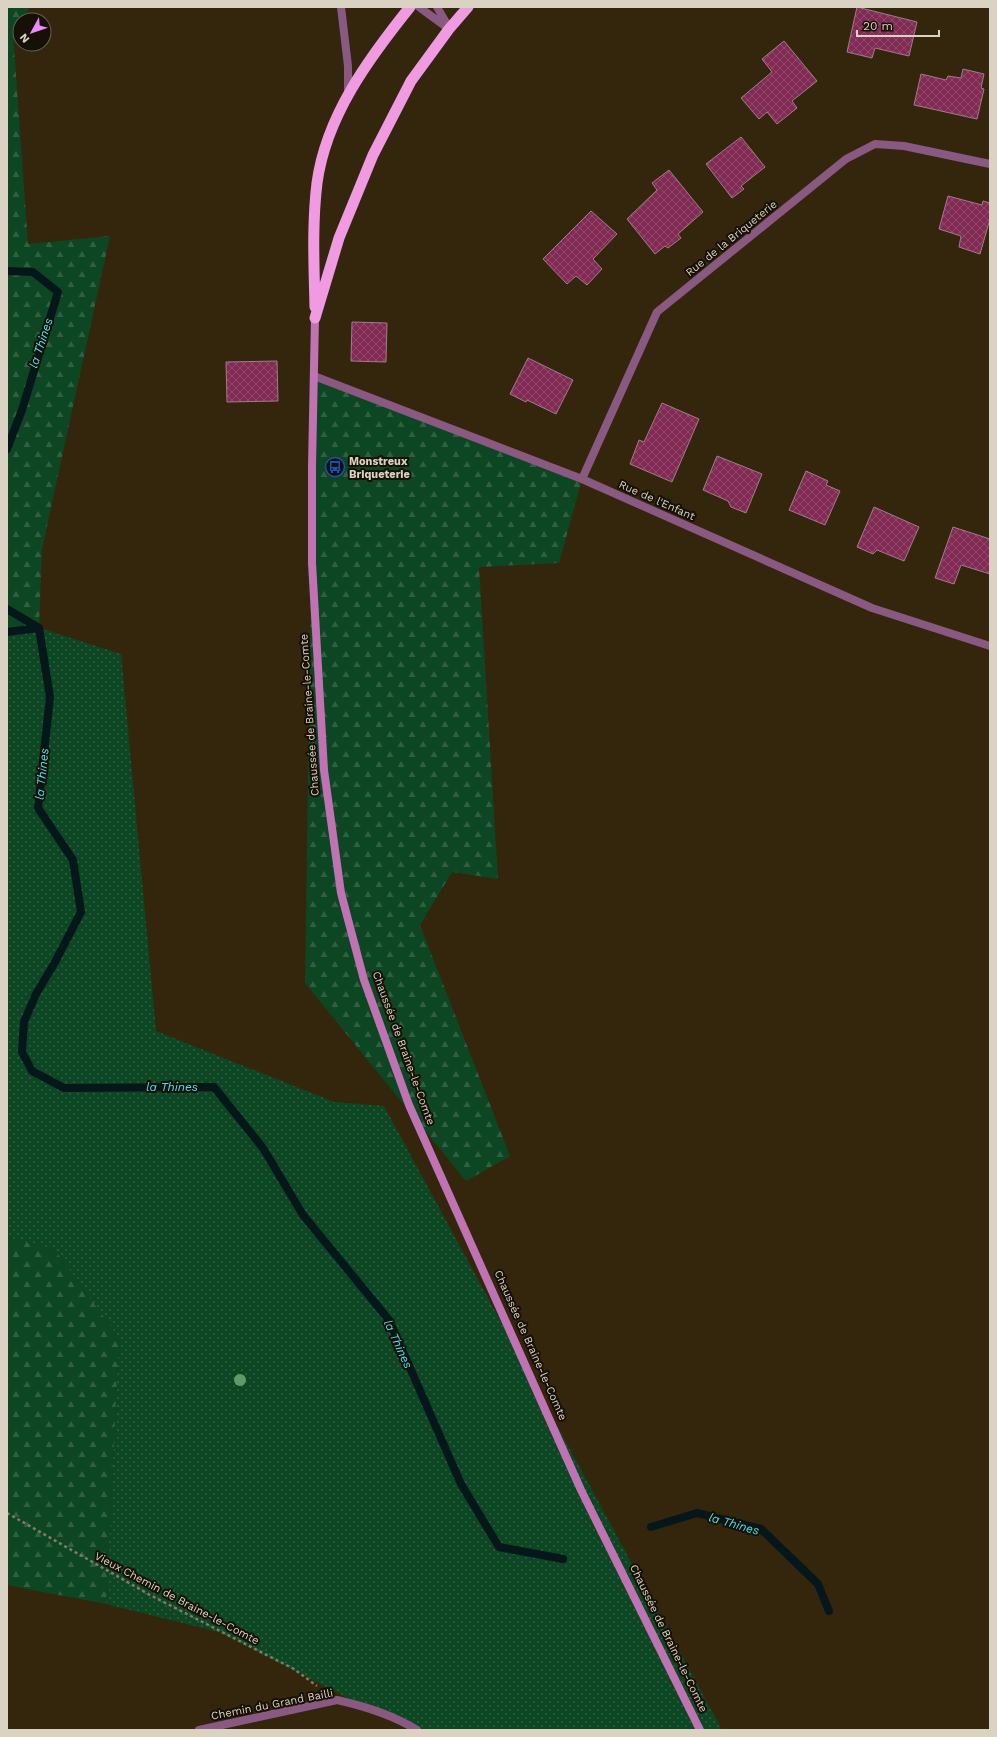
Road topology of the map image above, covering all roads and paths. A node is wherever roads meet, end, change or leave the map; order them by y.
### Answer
1 (341, 7) edge
2 (410, 7) edge
3 (419, 7) edge
4 (437, 7) edge
5 (468, 7) edge
6 (449, 29) junction
7 (348, 95) junction
8 (990, 164) edge
9 (315, 318) junction
10 (314, 376) junction
11 (582, 479) junction
12 (990, 646) edge
13 (7, 1513) edge
14 (337, 1700) junction
15 (199, 1730) edge
16 (417, 1730) edge
17 (700, 1730) edge

1 - 7 street, Chaussée de Braine-le-Comte
2 - 7 highway, Chaussée de Braine-le-Comte
3 - 6 street
4 - 6 street
5 - 6 highway, Chaussée de Braine-le-Comte
6 - 9 highway, Chaussée de Braine-le-Comte
7 - 9 highway, Chaussée de Braine-le-Comte
8 - 11 street, Rue de la Briqueterie
9 - 10 main road, Chaussée de Braine-le-Comte
10 - 11 street, Rue de l'Enfant
10 - 17 main road, Chaussée de Braine-le-Comte
11 - 12 street, Rue de l'Enfant
13 - 14 path, Vieux Chemin de Braine-le-Comte
14 - 15 street, Chemin du Grand Bailli
14 - 16 street, Chemin du Grand Bailli

